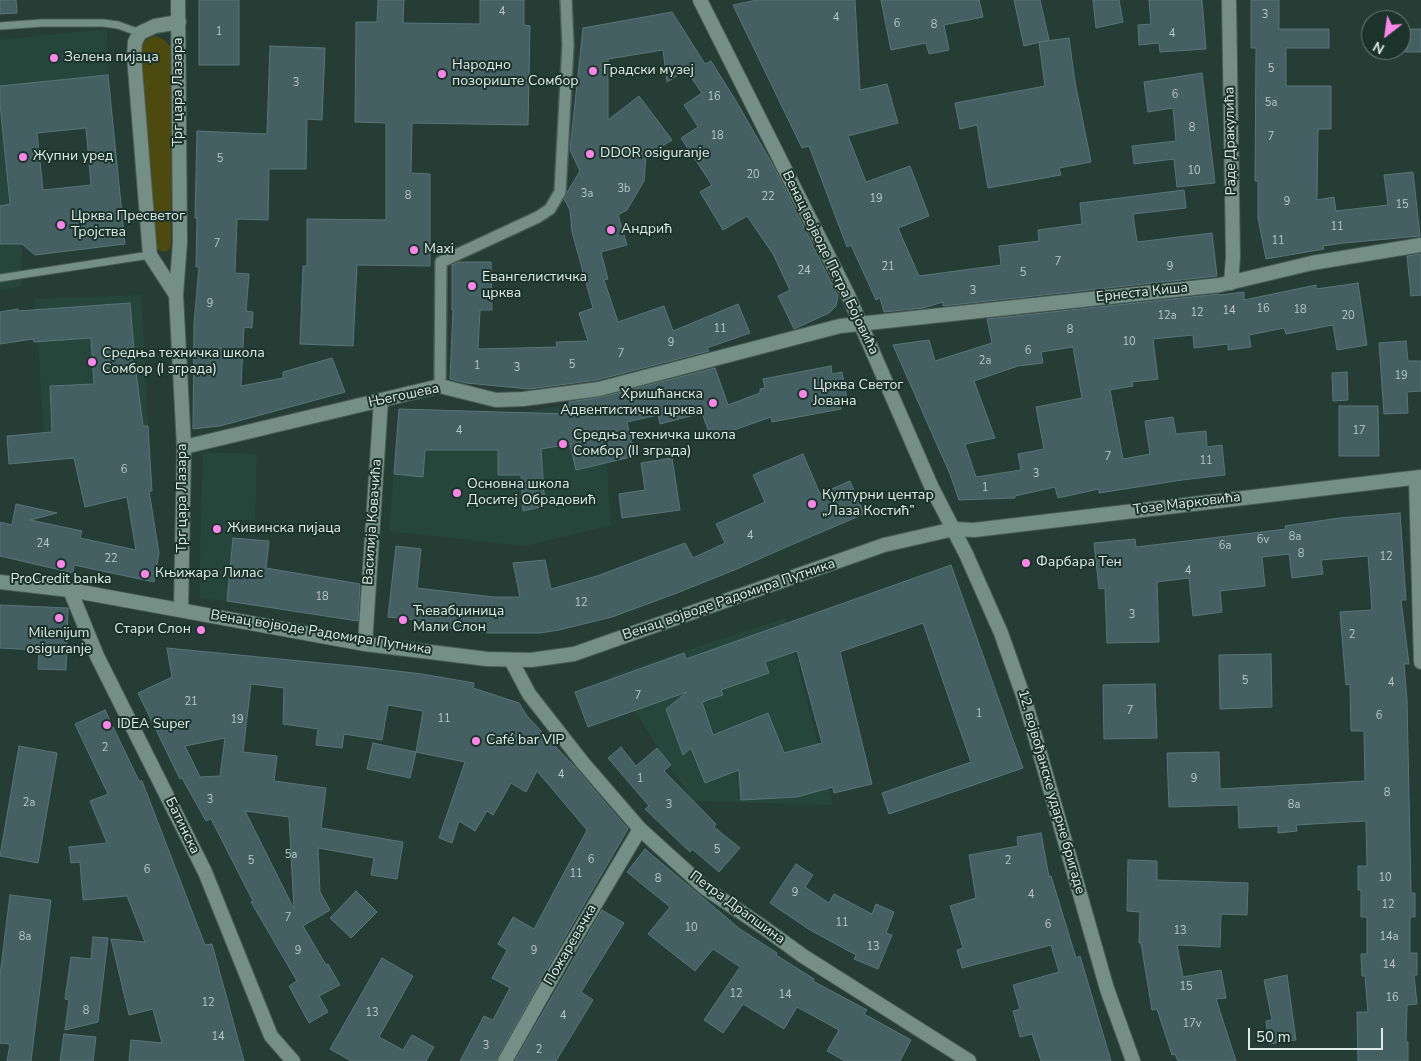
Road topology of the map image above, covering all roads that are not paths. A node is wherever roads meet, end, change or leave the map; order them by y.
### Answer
1 (178, 0) edge
2 (566, 0) edge
3 (700, 0) edge
4 (1229, 0) edge
5 (179, 22) junction
6 (0, 26) edge
7 (140, 33) junction
8 (1421, 245) edge
9 (150, 255) junction
10 (0, 278) edge
11 (1231, 282) junction
12 (176, 296) junction
13 (860, 323) junction
14 (440, 386) junction
15 (381, 400) junction
16 (184, 447) junction
17 (1419, 478) edge
18 (954, 529) junction
19 (0, 582) edge
20 (70, 590) junction
21 (181, 610) junction
22 (365, 644) junction
23 (511, 660) junction
24 (1421, 662) edge
25 (640, 829) junction
26 (293, 1061) edge
27 (505, 1061) edge
28 (969, 1061) edge
29 (1133, 1061) edge

1 - 5 street
2 - 14 street
3 - 13 street, Венац војводе Петра Бојовића
4 - 11 street, Раде Дракулића
5 - 7 street, Трг цара Лазара
5 - 12 street, Трг цара Лазара
6 - 7 lane
7 - 9 street, Трг цара Лазара
8 - 11 street, Ернеста Киша
9 - 10 lane
9 - 12 street, Трг цара Лазара
11 - 13 street, Ернеста Киша
12 - 16 street, Трг цара Лазара
13 - 14 street, Његошева
13 - 18 street, Венац војводе Петра Бојовића
14 - 15 street, Његошева
15 - 16 street, Његошева
15 - 22 street, Василија Ковачића
16 - 21 street, Трг цара Лазара
17 - 18 street, Тозе Марковића
17 - 24 street
18 - 23 street, Венац војводе Радомира Путника
18 - 29 street, 12. војвођанске ударне бригаде
19 - 20 street, Венац војводе Радомира Путника
20 - 21 street, Венац војводе Радомира Путника
20 - 26 street, Батинска
21 - 22 street, Венац војводе Радомира Путника
22 - 23 street, Венац војводе Радомира Путника
23 - 25 street, Петра Драпшина
25 - 27 street, Пожаревачка
25 - 28 street, Петра Драпшина

